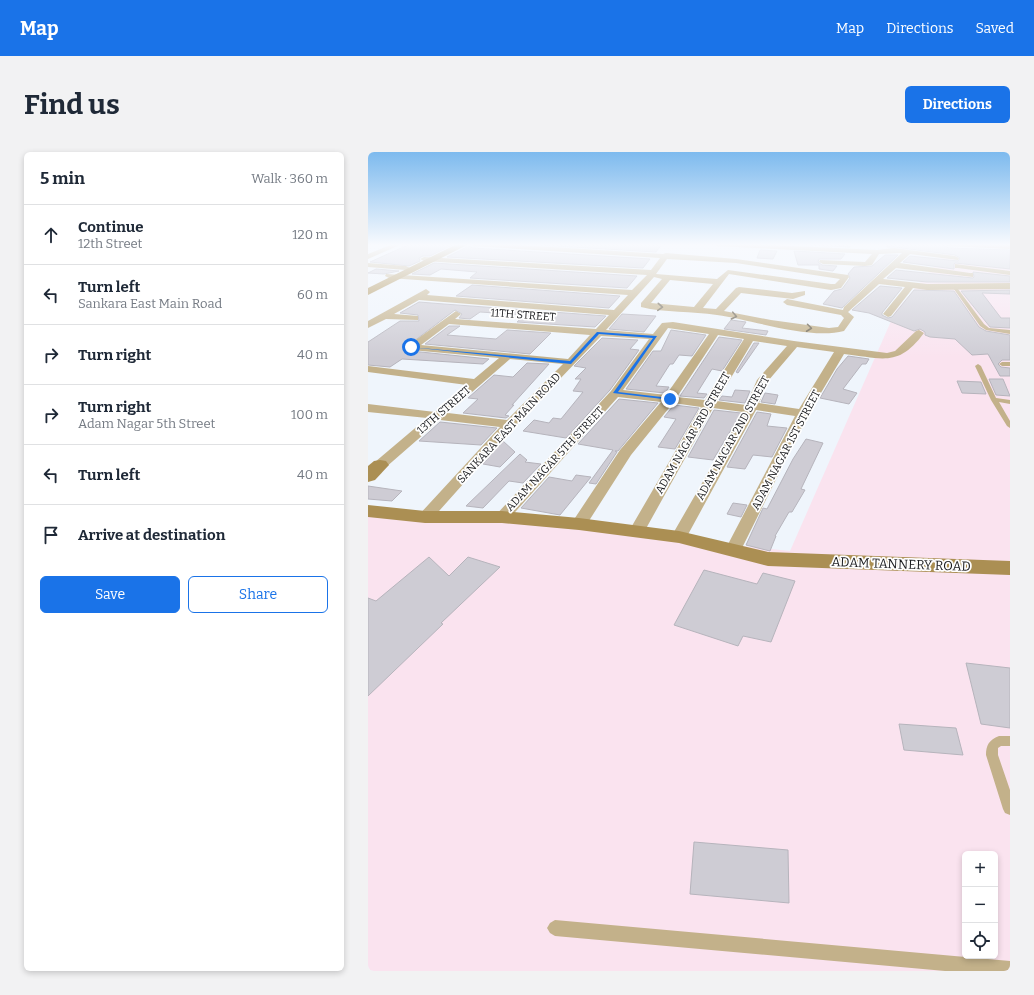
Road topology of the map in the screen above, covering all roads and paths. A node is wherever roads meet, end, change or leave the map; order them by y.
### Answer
1 (380, 282) edge
2 (384, 282) edge
3 (444, 282) edge
4 (466, 282) edge
5 (584, 282) edge
6 (644, 282) edge
7 (664, 282) edge
8 (719, 282) edge
9 (799, 282) edge
10 (841, 282) edge
11 (875, 282) edge
12 (887, 282) edge
13 (930, 282) edge
14 (911, 285) junction
15 (825, 286) junction
16 (953, 286) junction
17 (1010, 286) edge
18 (368, 287) edge
19 (926, 287) junction
20 (577, 289) junction
21 (368, 292) edge
22 (634, 293) junction
23 (417, 297) junction
24 (472, 302) junction
25 (786, 305) junction
26 (697, 309) junction
27 (847, 309) dead end
28 (718, 312) junction
29 (617, 313) junction
30 (888, 314) dead end
31 (384, 316) junction
32 (416, 318) dead end
33 (447, 321) junction
34 (771, 323) junction
35 (368, 325) edge
36 (716, 331) junction
37 (1010, 332) edge
38 (598, 333) junction
39 (919, 334) dead end
40 (751, 336) junction
41 (656, 337) junction
42 (794, 344) junction
43 (840, 350) junction
44 (508, 356) junction
45 (571, 362) junction
46 (1002, 364) dead end
47 (1010, 364) edge
48 (978, 366) dead end
49 (368, 369) edge
50 (476, 383) junction
51 (615, 393) junction
52 (670, 399) junction
53 (994, 400) junction
54 (1010, 402) edge
55 (708, 404) junction
56 (751, 407) junction
57 (368, 408) edge
58 (803, 413) junction
59 (437, 416) junction
60 (510, 424) junction
61 (1010, 426) edge
62 (372, 468) edge
63 (368, 511) edge
64 (425, 517) junction
65 (502, 517) junction
66 (579, 524) junction
67 (637, 531) junction
68 (679, 538) junction
69 (733, 550) junction
70 (1010, 568) edge
71 (1010, 741) edge
72 (1010, 809) edge
73 (554, 928) dead end
74 (1010, 969) edge

1 - 18 street
2 - 21 street
3 - 23 street
4 - 20 street
5 - 20 street
6 - 22 street, SANKARA EAST MAIN ROAD
7 -> 26 street
8 - 26 street
9 - 15 street
10 - 15 street
11 - 27 street
12 - 14 street
13 - 19 street
14 - 19 street
14 - 30 street
15 - 25 street
16 - 17 street
16 - 19 street
16 - 37 lane
20 - 22 street
22 - 29 street, SANKARA EAST MAIN ROAD
23 - 24 street
23 - 31 street
24 - 29 street
24 - 33 street
25 - 28 street
25 - 34 street
34 -> 25 street
26 - 28 street
28 -> 34 street
29 - 38 street, SANKARA EAST MAIN ROAD
31 - 32 street
31 - 35 street
33 - 38 street, 11TH STREET
33 - 44 street
36 - 40 street
36 - 41 street, ADAM NAGAR 5TH STREET
36 - 52 street
38 - 41 street, 11TH STREET
38 - 45 street, SANKARA EAST MAIN ROAD
39 - 43 street
40 - 42 street
40 - 55 street, ADAM NAGAR 3RD STREET
41 - 51 street, ADAM NAGAR 5TH STREET
42 - 43 street
42 - 56 street, ADAM NAGAR 2ND STREET
43 - 58 street, ADAM NAGAR 1ST STREET
44 - 45 street
44 - 50 street, 13TH STREET
45 - 60 street, SANKARA EAST MAIN ROAD
46 - 47 lane
48 - 53 lane
49 - 50 street
50 - 59 street, 13TH STREET
51 - 52 street
51 - 65 street, ADAM NAGAR 5TH STREET
52 - 55 street
52 - 66 street
53 - 54 lane
53 - 61 lane
55 - 56 street
55 - 67 street, ADAM NAGAR 3RD STREET
56 - 58 street
56 - 68 street, ADAM NAGAR 2ND STREET
57 - 59 street
58 - 69 street, ADAM NAGAR 1ST STREET
59 - 60 street
59 - 62 street, 13TH STREET
60 - 64 street, SANKARA EAST MAIN ROAD
63 - 64 street, ADAM TANNERY ROAD
64 - 65 street, ADAM TANNERY ROAD
65 - 66 street, ADAM TANNERY ROAD
66 - 67 street, ADAM TANNERY ROAD
67 - 68 street, ADAM TANNERY ROAD
68 - 69 street, ADAM TANNERY ROAD
69 - 70 street, ADAM TANNERY ROAD
71 - 72 lane
73 - 74 lane

